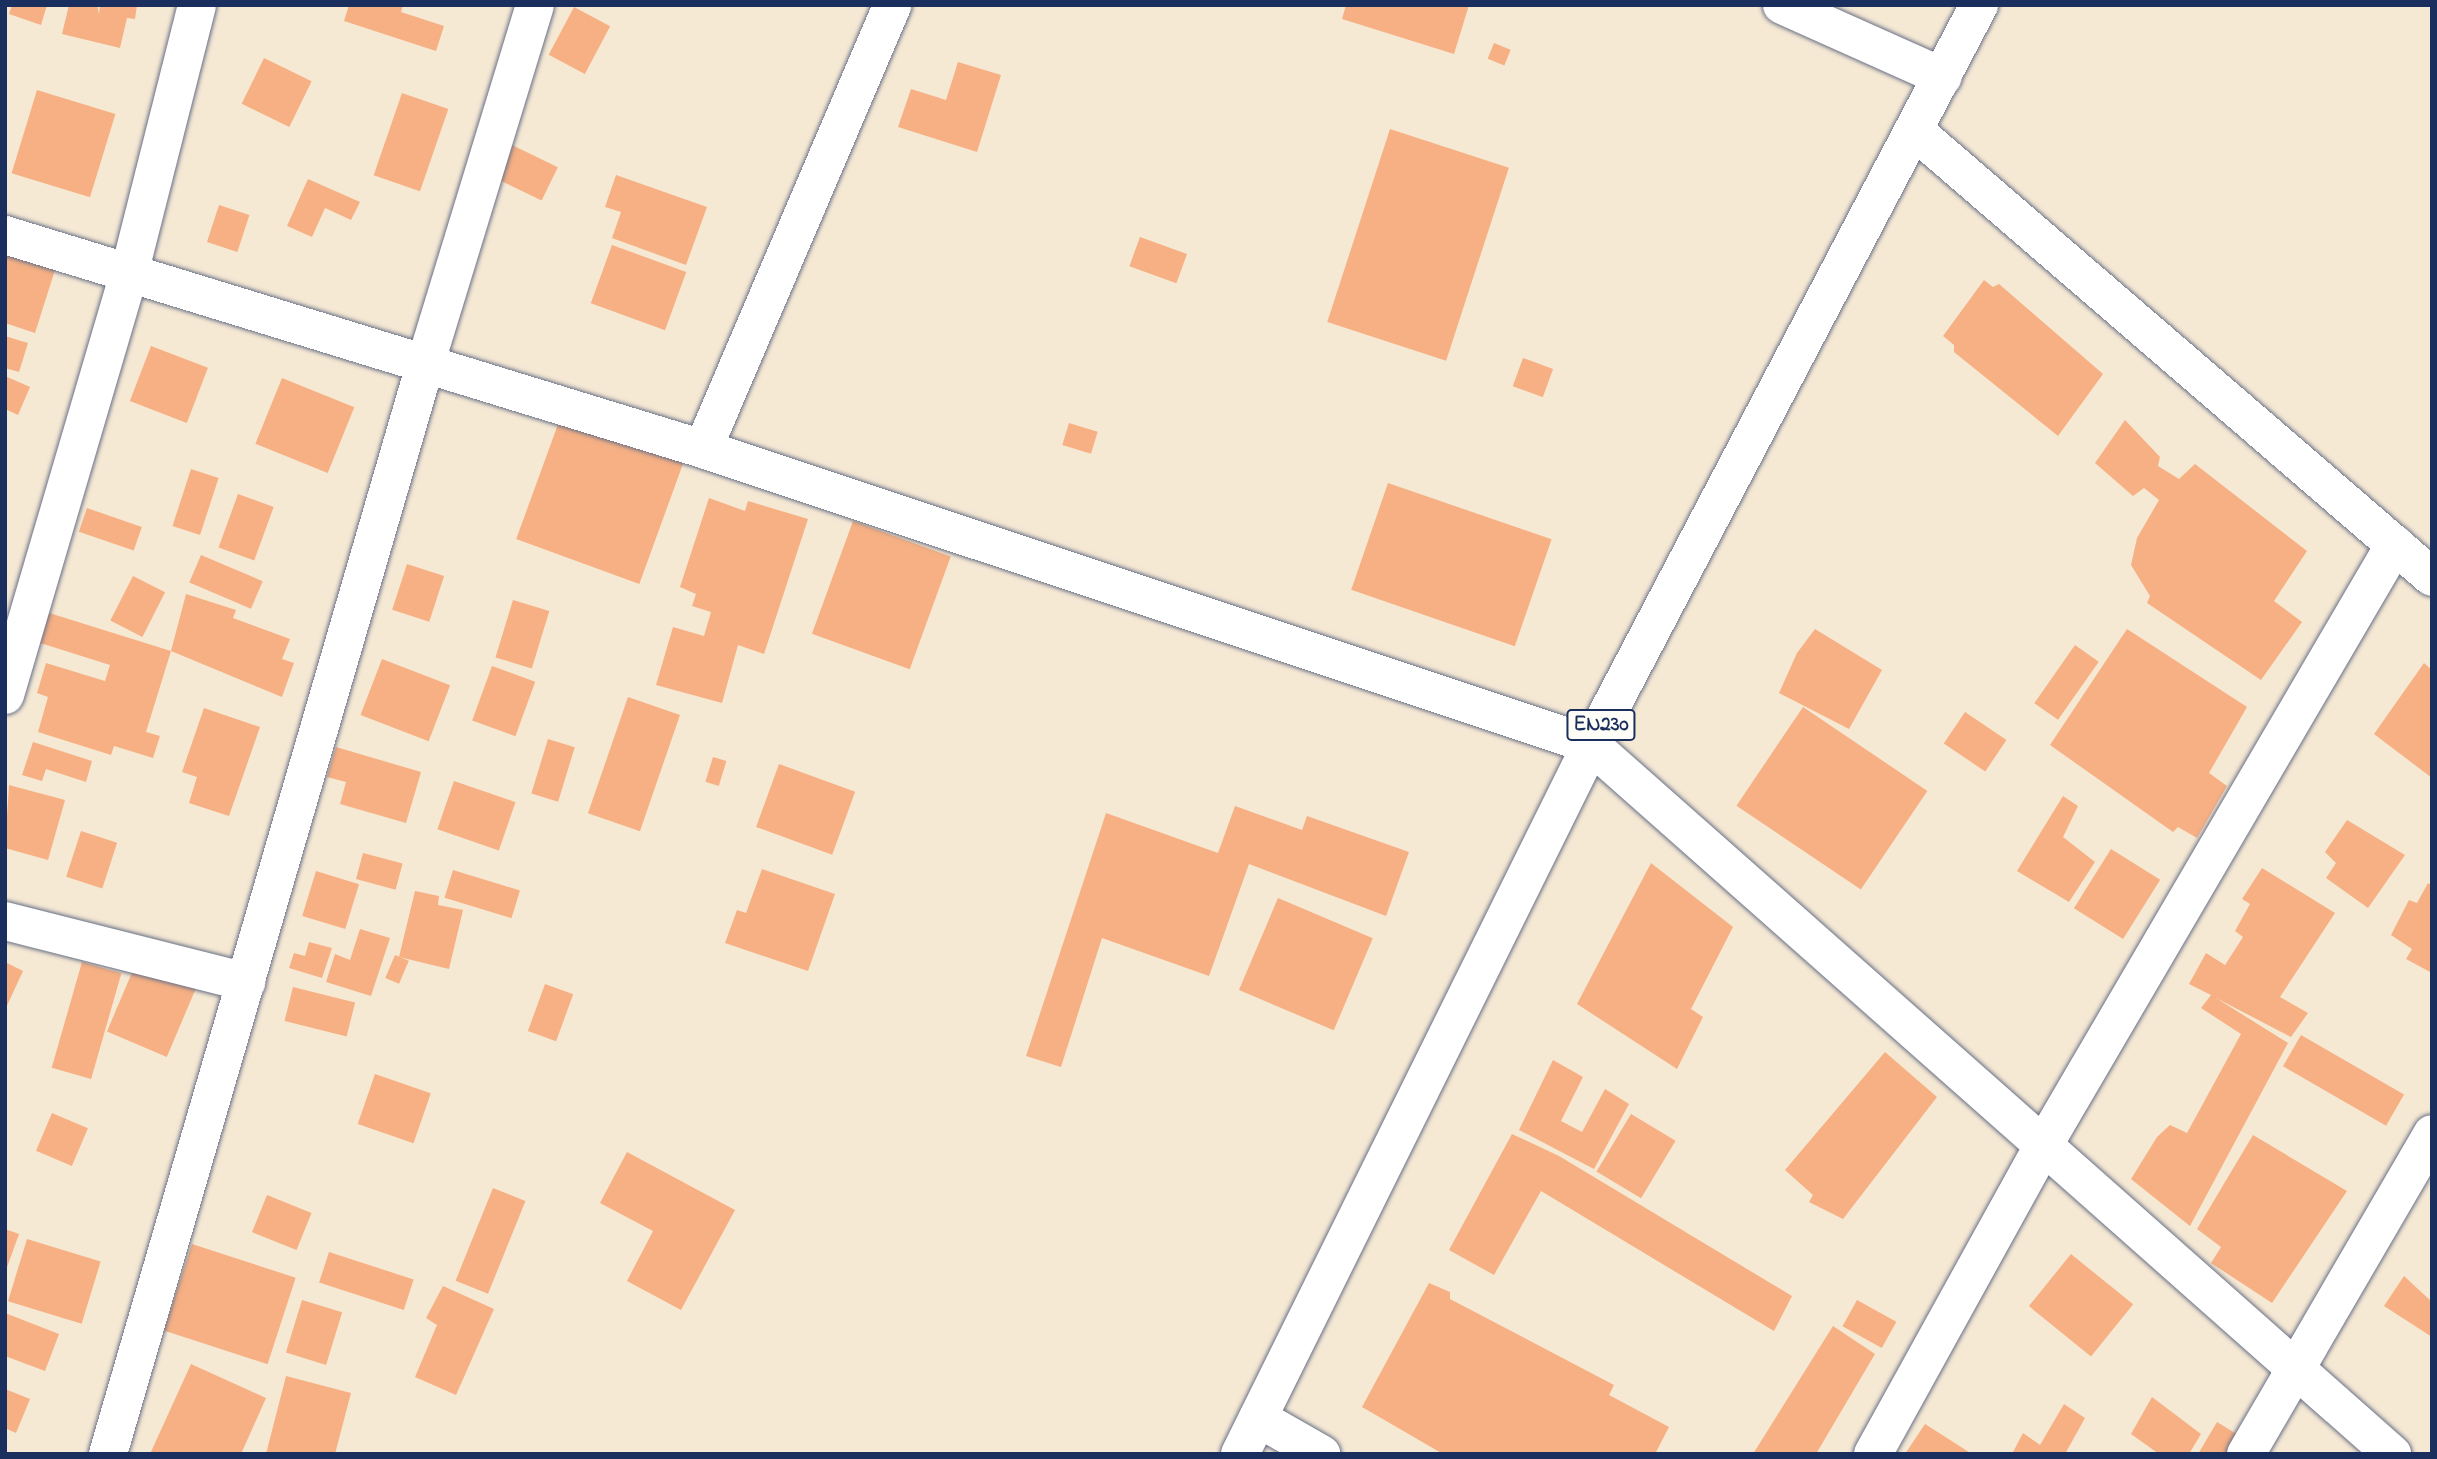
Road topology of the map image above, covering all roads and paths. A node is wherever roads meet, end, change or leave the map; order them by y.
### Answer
1 (197, 5) edge
2 (535, 5) edge
3 (892, 5) edge
4 (1782, 5) edge
5 (1979, 5) edge
6 (1943, 77) junction
7 (1916, 132) junction
8 (5, 235) edge
9 (129, 274) junction
10 (425, 365) junction
11 (703, 449) junction
12 (2395, 544) junction
13 (2432, 577) edge
14 (5, 695) edge
15 (1591, 745) junction
16 (5, 921) edge
17 (246, 982) junction
18 (2432, 1134) edge
19 (2043, 1146) junction
20 (2293, 1369) junction
21 (1258, 1418) junction
22 (108, 1454) edge
23 (1240, 1454) edge
24 (1321, 1454) edge
25 (1873, 1454) edge
26 (2246, 1454) edge
27 (2392, 1454) edge

1 - 9 street
2 - 10 street
3 - 11 street
4 - 6 street
5 - 6 street, EN230
6 - 7 street, EN230
7 - 12 street
7 - 15 street, EN230
8 - 9 street
9 - 10 street
9 - 14 street
10 - 11 street
10 - 17 street
11 - 15 street
12 - 13 street
12 - 19 street
15 - 19 street
15 - 21 street, EN230
16 - 17 street
17 - 22 street
18 - 20 street
19 - 20 street
19 - 25 street
20 - 26 street
20 - 27 street
21 - 23 street, EN230
21 - 24 street

